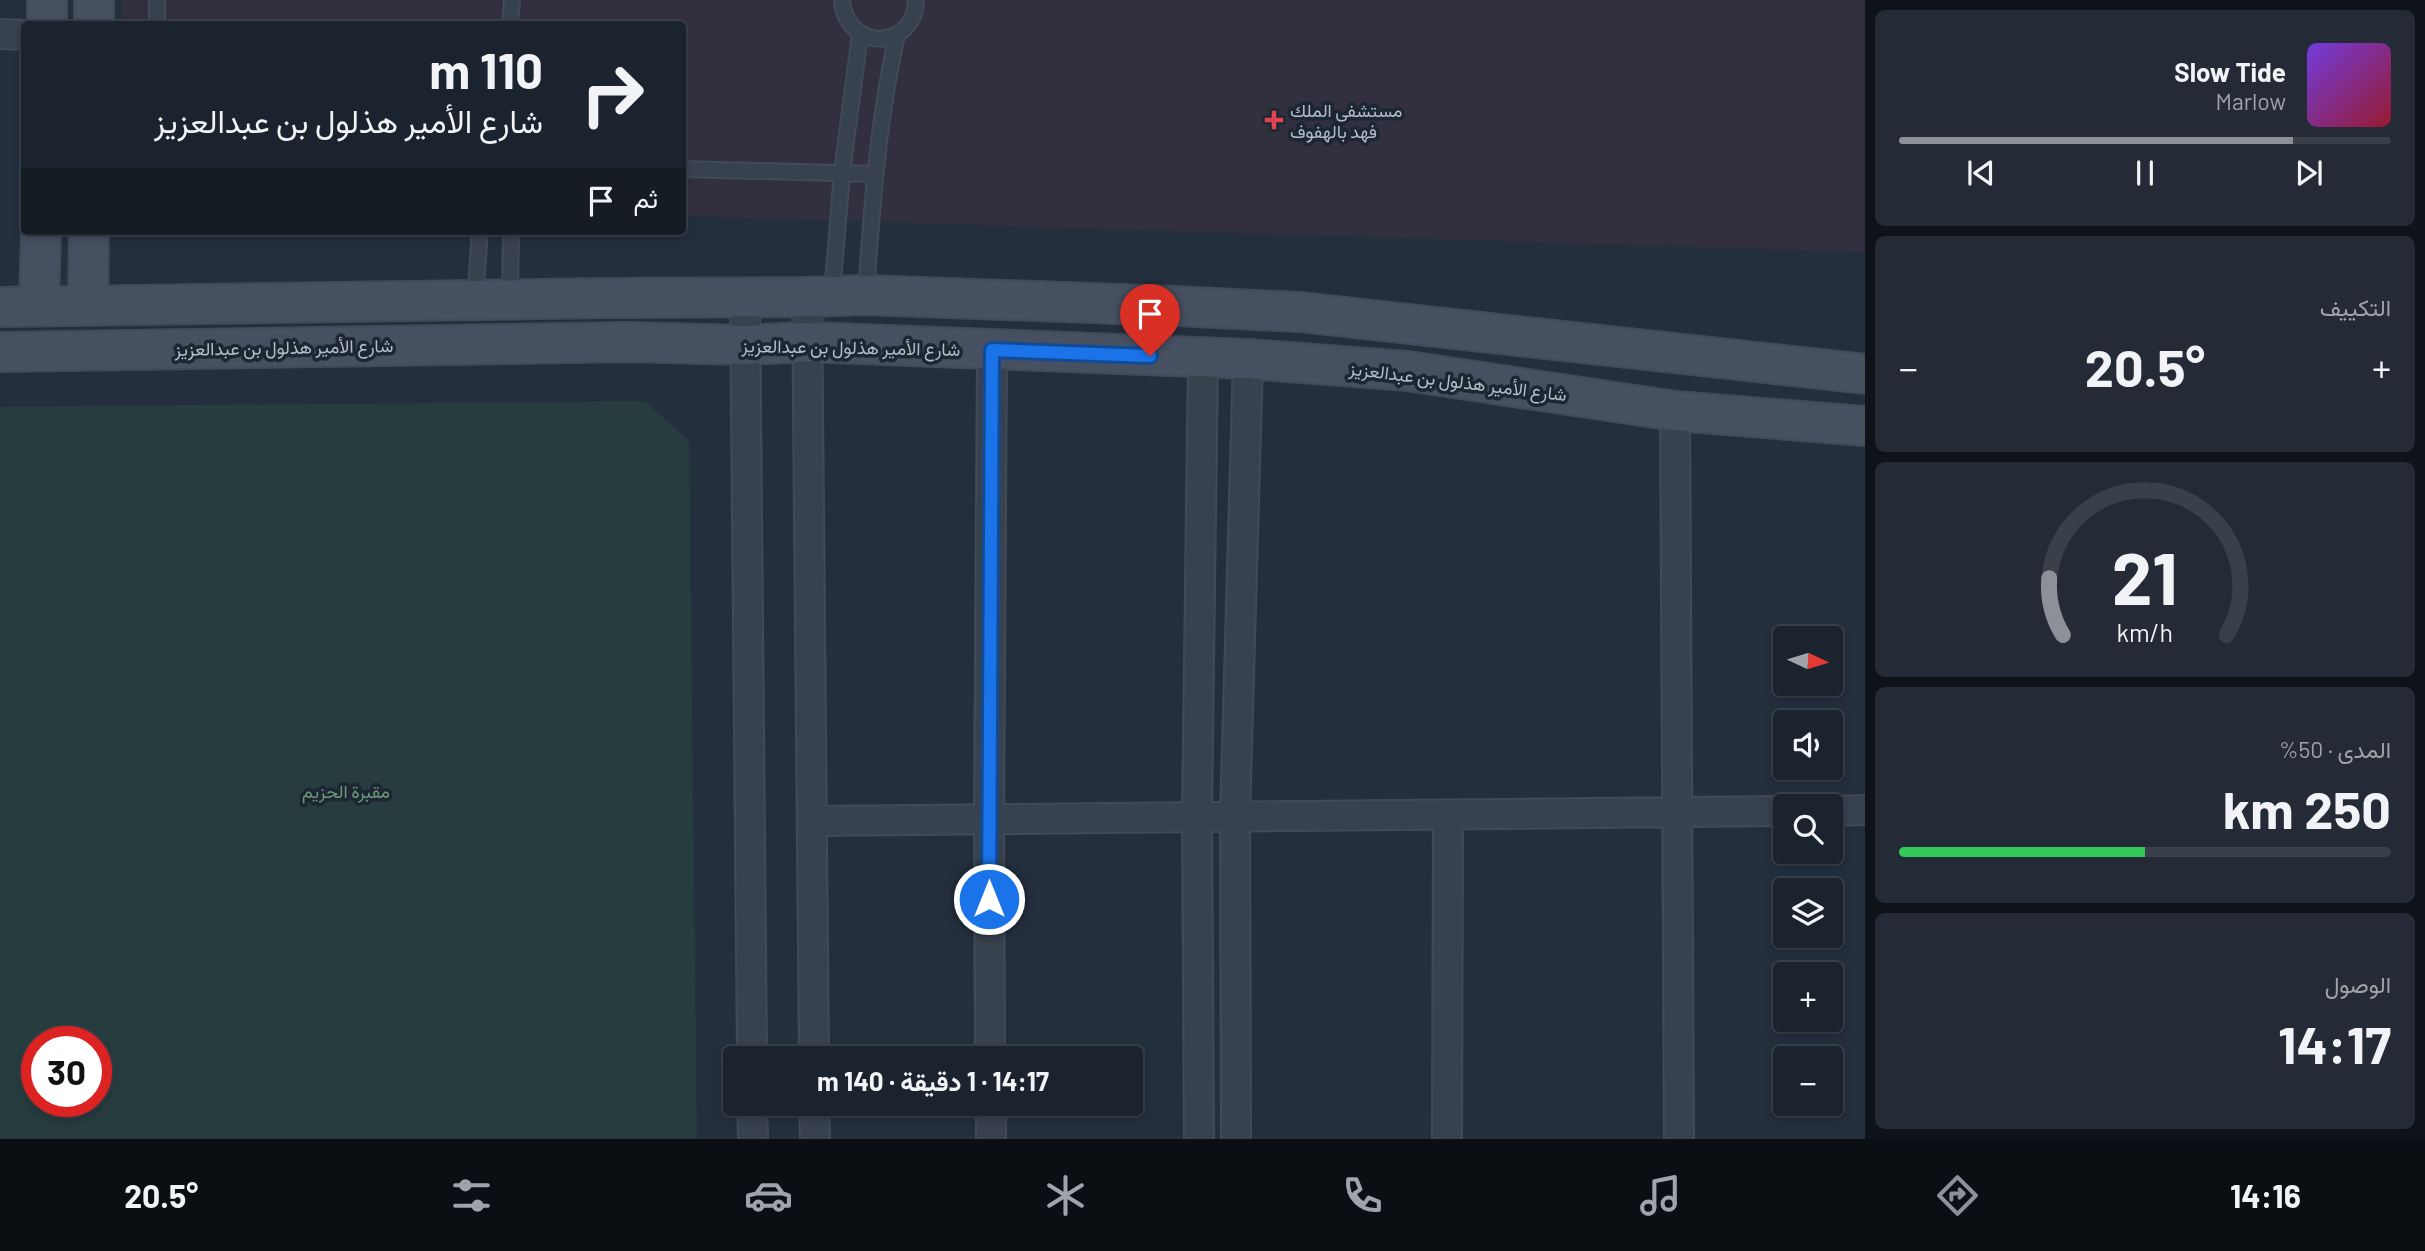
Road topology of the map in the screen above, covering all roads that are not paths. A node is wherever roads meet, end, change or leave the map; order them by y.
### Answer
1 (47, 0) edge
2 (94, 0) edge
3 (157, 0) edge
4 (512, 0) edge
5 (842, 0) edge
6 (916, 0) edge
7 (47, 21) edge
8 (94, 21) edge
9 (157, 21) edge
10 (510, 21) edge
11 (0, 34) edge
12 (860, 34) junction
13 (21, 35) edge
14 (897, 35) junction
15 (686, 169) edge
16 (842, 173) junction
17 (874, 174) junction
18 (41, 235) edge
19 (89, 235) edge
20 (481, 235) edge
21 (510, 235) edge
22 (835, 296) junction
23 (745, 298) junction
24 (493, 299) junction
25 (88, 304) junction
26 (39, 306) junction
27 (0, 307) edge
28 (807, 342) junction
29 (744, 345) junction
30 (992, 350) junction
31 (0, 352) edge
32 (1203, 358) junction
33 (1248, 359) junction
34 (1865, 374) edge
35 (1675, 411) junction
36 (1865, 426) edge
37 (1865, 810) edge
38 (1773, 811) edge
39 (1843, 811) edge
40 (1677, 812) junction
41 (1448, 814) junction
42 (1197, 817) junction
43 (1235, 817) junction
44 (989, 819) junction
45 (812, 821) junction
46 (752, 1046) edge
47 (814, 1046) edge
48 (990, 1046) edge
49 (752, 1116) edge
50 (814, 1116) edge
51 (990, 1116) edge
52 (753, 1139) edge
53 (815, 1139) edge
54 (991, 1139) edge
55 (1199, 1139) edge
56 (1236, 1139) edge
57 (1447, 1139) edge
58 (1679, 1139) edge

1 - 7 street
2 - 8 street
3 - 9 lane
4 - 10 lane
5 - 12 lane
6 - 14 lane
11 - 13 street
12 - 14 lane
12 - 16 lane
14 - 17 lane
15 - 16 lane
16 - 17 lane
16 - 22 lane
17 - 22 lane
18 - 26 street
19 - 25 street
20 - 24 lane
21 - 24 lane
22 - 23 street
22 - 28 street
22 - 34 street
23 - 24 street
23 - 29 street
24 - 25 street
25 - 26 street
26 - 27 street
28 - 29 street, شارع الأمير هذلول بن عبدالعزيز
28 - 30 street, شارع الأمير هذلول بن عبدالعزيز
28 - 45 street
29 - 31 street, شارع الأمير هذلول بن عبدالعزيز
29 - 46 street
30 - 32 street, شارع الأمير هذلول بن عبدالعزيز
30 - 44 street
32 - 33 street, شارع الأمير هذلول بن عبدالعزيز
32 - 42 street
33 - 35 street, شارع الأمير هذلول بن عبدالعزيز
33 - 43 street
35 - 36 street, شارع الأمير هذلول بن عبدالعزيز
35 - 40 street
37 - 39 street
38 - 40 street
40 - 41 street
40 - 58 street
41 - 43 street
41 - 57 street
42 - 43 street
42 - 44 street
42 - 55 street
43 - 56 street
44 - 45 street
44 - 48 street
45 - 47 street
49 - 52 street
50 - 53 street
51 - 54 street

